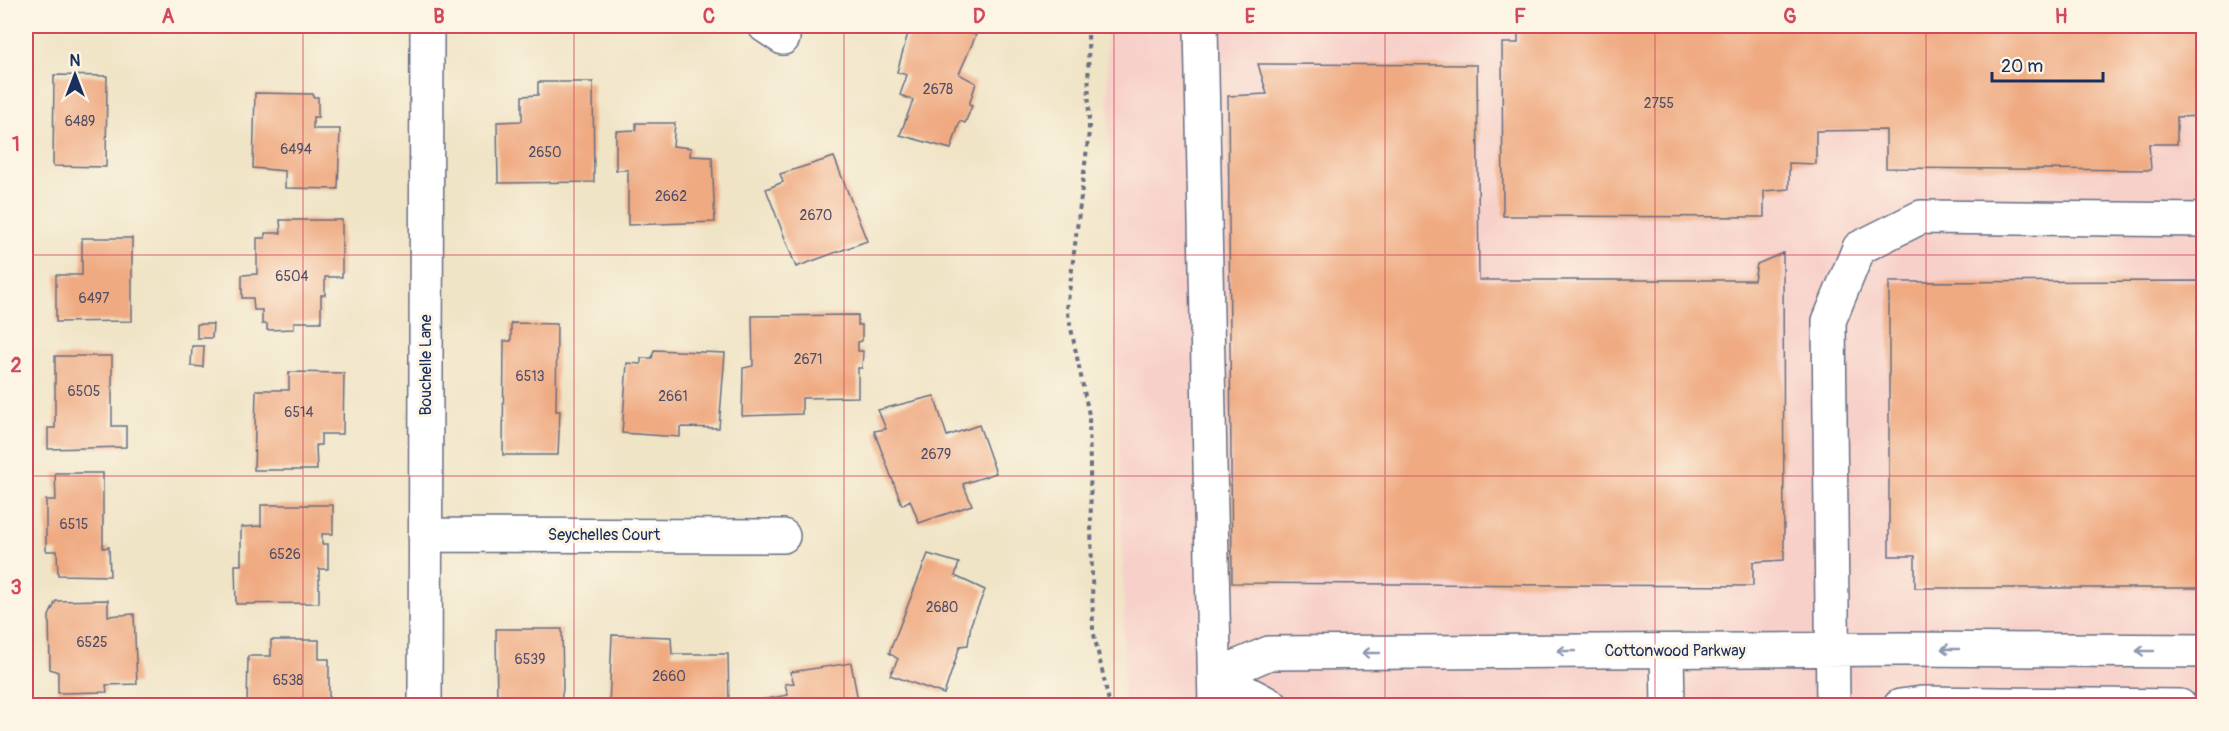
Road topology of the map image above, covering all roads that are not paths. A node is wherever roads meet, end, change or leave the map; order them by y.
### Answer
1 (427, 26) edge
2 (1201, 26) edge
3 (2204, 220) edge
4 (425, 535) junction
5 (783, 536) dead end
6 (1667, 651) junction
7 (1832, 651) junction
8 (2204, 651) edge
9 (1215, 691) edge
10 (425, 705) edge
11 (1272, 705) edge
12 (1668, 705) edge
13 (1833, 705) edge
14 (1900, 705) edge
15 (2180, 705) edge

1 - 4 street, Bouchelle Lane
2 - 9 street
3 - 7 street
4 - 5 street, Seychelles Court
4 - 10 street, Bouchelle Lane
6 - 7 street, Cottonwood Parkway
6 -> 9 street, Cottonwood Parkway
6 - 12 street
8 -> 7 street, Cottonwood Parkway
7 - 13 street
9 - 11 street
14 - 15 street

